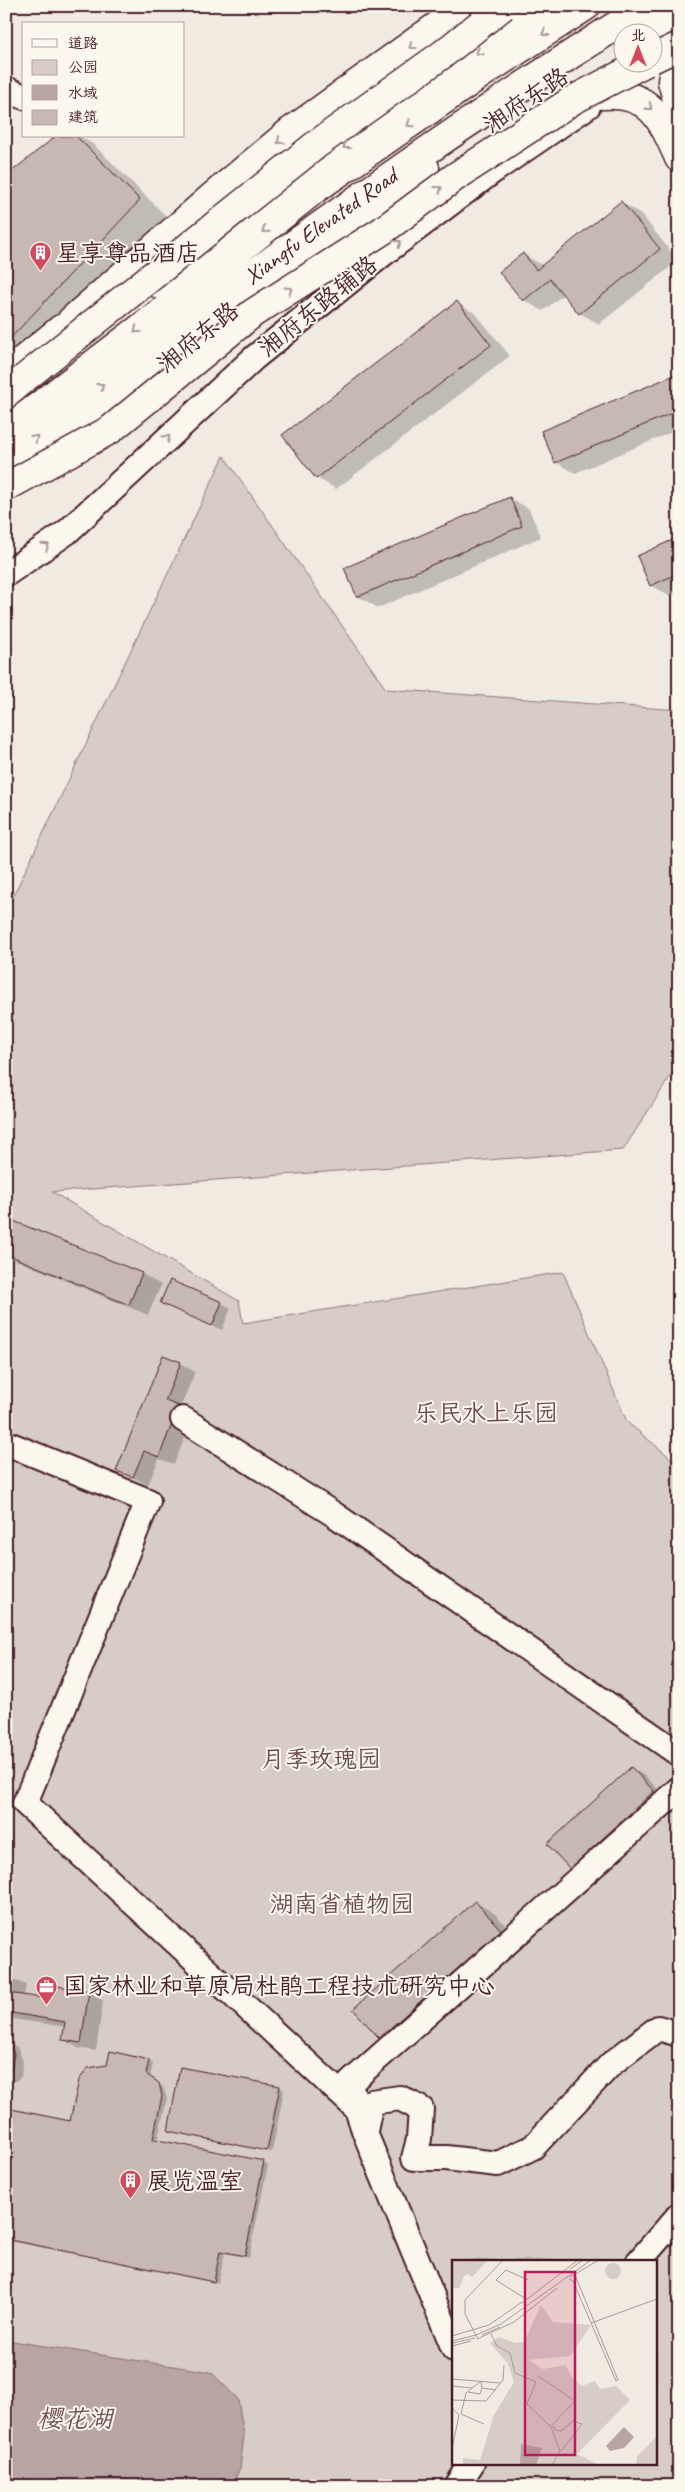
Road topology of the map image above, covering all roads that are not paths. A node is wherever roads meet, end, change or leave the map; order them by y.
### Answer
1 (465, 6) edge
2 (503, 6) edge
3 (517, 6) edge
4 (549, 6) edge
5 (586, 6) edge
6 (647, 6) edge
7 (666, 6) edge
8 (642, 22) edge
9 (679, 29) edge
10 (662, 40) edge
11 (612, 43) edge
12 (679, 46) edge
13 (443, 54) junction
14 (662, 55) edge
15 (614, 72) edge
16 (627, 72) edge
17 (636, 72) edge
18 (6, 90) edge
19 (603, 95) junction
20 (22, 96) edge
21 (573, 100) junction
22 (679, 107) edge
23 (679, 158) edge
24 (61, 330) junction
25 (7, 376) edge
26 (58, 405) junction
27 (6, 431) edge
28 (6, 460) edge
29 (6, 487) edge
30 (6, 498) edge
31 (6, 574) edge
32 (183, 1418) dead end
33 (6, 1443) edge
34 (679, 1754) edge
35 (679, 1789) edge
36 (679, 2034) edge
37 (357, 2108) junction
38 (365, 2133) junction
39 (679, 2215) edge
40 (640, 2260) edge
41 (452, 2344) edge
42 (471, 2464) edge
43 (457, 2486) edge

1 -> 24 main road
2 - 13 main road, bridge
3 - 13 main road, bridge
4 -> 24 main road
5 -> 26 main road, Xiangfu Elevated Road
26 -> 6 main road, Xiangfu Elevated Road
7 - 8 main road
9 - 10 main road
11 - 30 main road, 湘府东路
12 - 14 main road, bridge
12 - 22 main road
13 - 25 main road, bridge
15 - 21 main road, bridge
16 - 21 main road, bridge
17 - 19 street, 湘府东路辅路
18 - 20 street
19 -> 23 main road
31 -> 19 street, 湘府东路辅路
29 -> 21 main road, bridge
24 - 25 main road
26 - 27 main road, Xiangfu Elevated Road
28 -> 26 main road, Xiangfu Elevated Road
32 - 34 street
33 - 37 street
35 - 37 street
36 - 38 street
37 - 38 street
38 - 41 street
39 - 40 street
42 - 43 street

